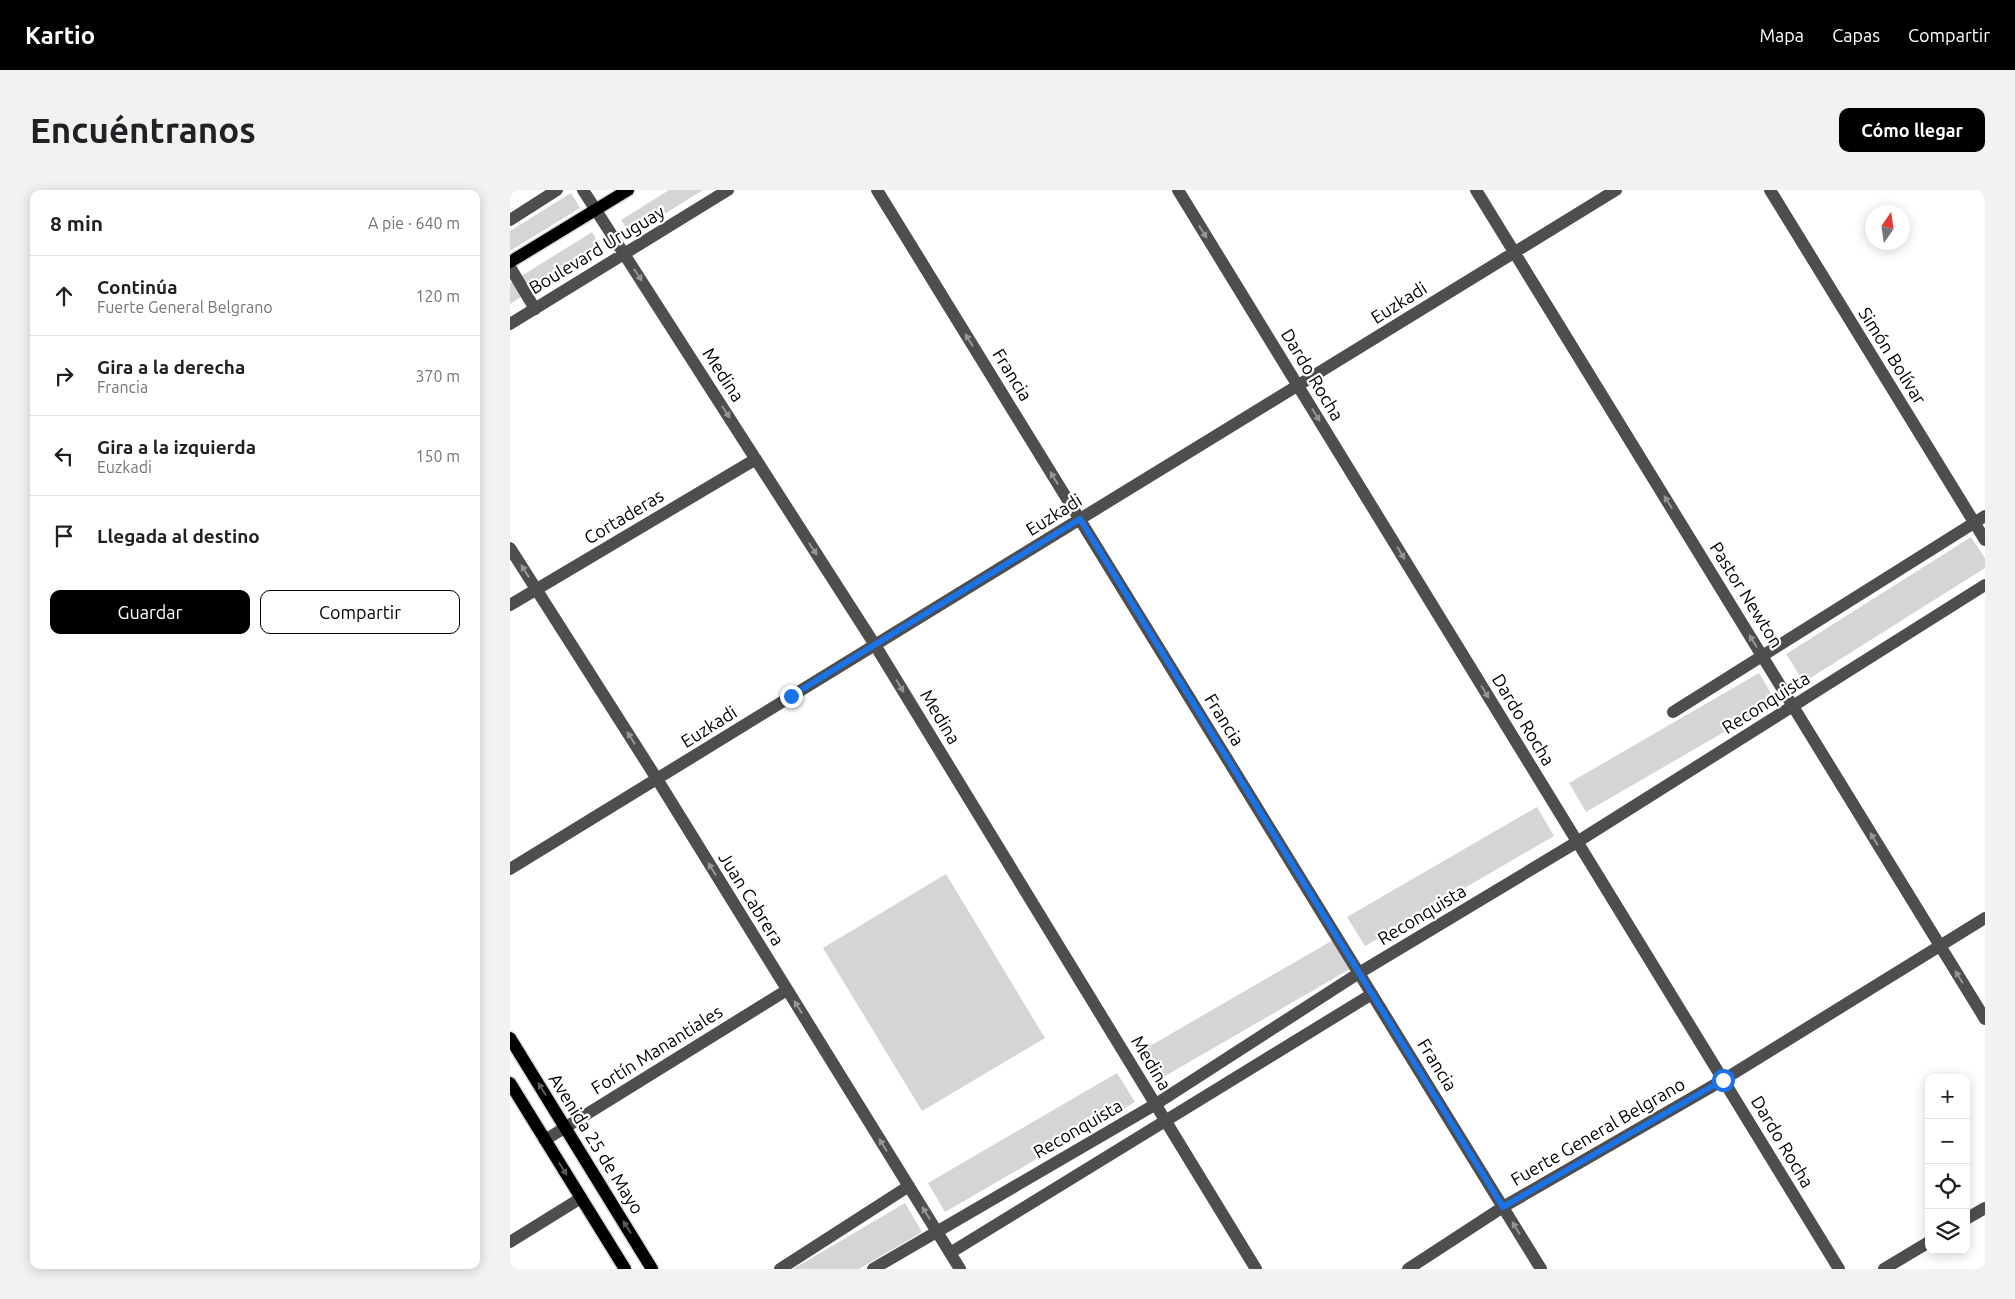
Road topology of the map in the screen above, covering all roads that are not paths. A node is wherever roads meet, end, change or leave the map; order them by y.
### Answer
1 (557, 190) edge
2 (583, 190) edge
3 (628, 190) edge
4 (728, 190) edge
5 (877, 190) edge
6 (1178, 190) edge
7 (1476, 190) edge
8 (1616, 190) edge
9 (1770, 190) edge
10 (596, 210) junction
11 (510, 220) edge
12 (1514, 252) junction
13 (624, 254) junction
14 (511, 260) edge
15 (534, 309) junction
16 (510, 324) edge
17 (1298, 385) junction
18 (756, 459) junction
19 (1080, 519) junction
20 (1980, 520) edge
21 (1985, 540) edge
22 (510, 548) edge
23 (1985, 584) edge
24 (536, 590) junction
25 (510, 605) edge
26 (875, 645) junction
27 (1763, 657) junction
28 (1793, 707) junction
29 (1673, 712) dead end
30 (657, 779) junction
31 (1577, 842) junction
32 (510, 869) edge
33 (1985, 918) edge
34 (1940, 945) junction
35 (1359, 973) junction
36 (787, 990) junction
37 (1372, 994) junction
38 (1985, 1019) edge
39 (510, 1038) edge
40 (1723, 1080) junction
41 (510, 1082) edge
42 (1156, 1104) junction
43 (1166, 1121) junction
44 (565, 1127) junction
45 (545, 1140) junction
46 (909, 1186) junction
47 (581, 1198) junction
48 (1503, 1207) junction
49 (1985, 1208) edge
50 (1970, 1217) edge
51 (937, 1231) junction
52 (510, 1242) edge
53 (1925, 1244) edge
54 (950, 1253) junction
55 (625, 1269) edge
56 (652, 1269) edge
57 (780, 1269) edge
58 (873, 1269) edge
59 (960, 1269) edge
60 (1256, 1269) edge
61 (1408, 1269) edge
62 (1542, 1269) edge
63 (1839, 1269) edge
64 (1884, 1269) edge

1 - 11 street
2 - 10 street, Medina
3 - 10 main road, Boulevard Uruguay
4 - 13 street, Boulevard Uruguay
19 -> 5 street, Francia
6 -> 17 street, Dardo Rocha
7 - 12 street, Pastor Newton
8 - 12 street, Euzkadi
9 - 20 street, Simón Bolívar
10 - 13 street, Medina
10 - 14 main road, Boulevard Uruguay
12 - 17 street, Euzkadi
27 -> 12 street, Pastor Newton
13 - 15 street, Boulevard Uruguay
13 -> 18 street, Medina
14 - 15 street
15 - 16 street, Boulevard Uruguay
17 - 19 street, Euzkadi
17 -> 31 street, Dardo Rocha
18 - 24 street, Cortaderas
18 -> 26 street, Medina
19 - 26 street, Euzkadi
19 - 35 street, Francia
20 - 21 street, Simón Bolívar
20 - 27 street
24 -> 22 street, Juan Cabrera
23 - 28 street, Reconquista
24 - 25 street, Cortaderas
30 -> 24 street, Juan Cabrera
26 - 30 street, Euzkadi
26 -> 42 street, Medina
27 - 28 street, Pastor Newton
27 - 29 street
28 - 31 street, Reconquista
34 -> 28 street, Pastor Newton
30 - 32 street, Euzkadi
36 -> 30 street, Juan Cabrera
31 - 35 street, Reconquista
31 - 40 street, Dardo Rocha
33 - 34 street, Fuerte General Belgrano
38 -> 34 street, Pastor Newton
34 - 40 street, Fuerte General Belgrano
35 - 37 street, Francia
35 - 42 street, Reconquista
36 - 44 street, Fortín Manantiales
46 -> 36 street, Juan Cabrera
37 - 43 street
37 - 48 street, Francia
44 -> 39 main road, Avenida 25 de Mayo
40 - 48 street, Fuerte General Belgrano
40 - 63 street, Dardo Rocha
41 - 45 main road
42 - 43 street, Medina
42 - 51 street, Reconquista
43 - 54 street
43 - 60 street, Medina
44 - 45 street, Fortín Manantiales
56 -> 44 main road, Avenida 25 de Mayo
45 -> 47 main road
51 -> 46 street, Juan Cabrera
46 - 57 street
47 - 52 street
47 - 55 main road
48 - 61 street, Fuerte General Belgrano
62 -> 48 street, Francia
49 - 50 street
51 - 54 street, Juan Cabrera
51 - 58 street, Reconquista
53 - 64 street
54 - 59 street, Juan Cabrera

